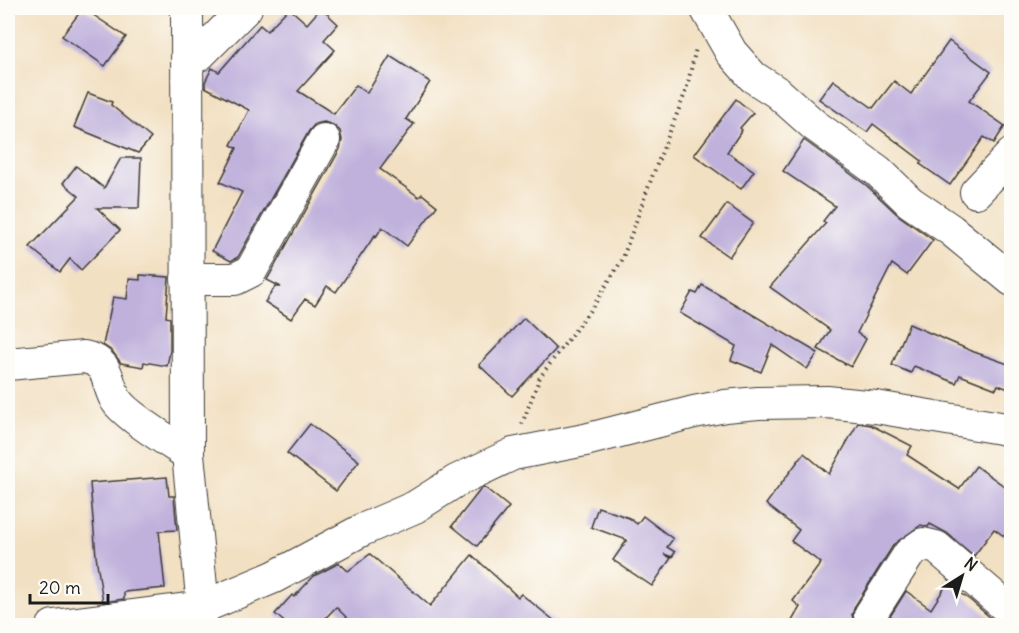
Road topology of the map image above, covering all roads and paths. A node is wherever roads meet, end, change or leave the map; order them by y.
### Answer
1 (187, 8) edge
2 (246, 8) edge
3 (706, 8) edge
4 (698, 38) dead end
5 (188, 60) junction
6 (324, 140) dead end
7 (1011, 154) edge
8 (976, 192) dead end
9 (187, 279) junction
10 (1011, 280) edge
11 (8, 364) edge
12 (1011, 430) edge
13 (188, 454) junction
14 (513, 454) junction
15 (1011, 612) edge
16 (870, 615) dead end
17 (201, 616) edge
18 (53, 626) edge

1 - 5 street
2 - 5 street
3 - 10 street
4 - 14 path
5 - 9 street
6 - 9 street
7 - 8 street
9 - 13 street
11 - 13 street
12 - 14 street
13 - 17 street
14 - 17 street
15 - 16 street
17 - 18 street

